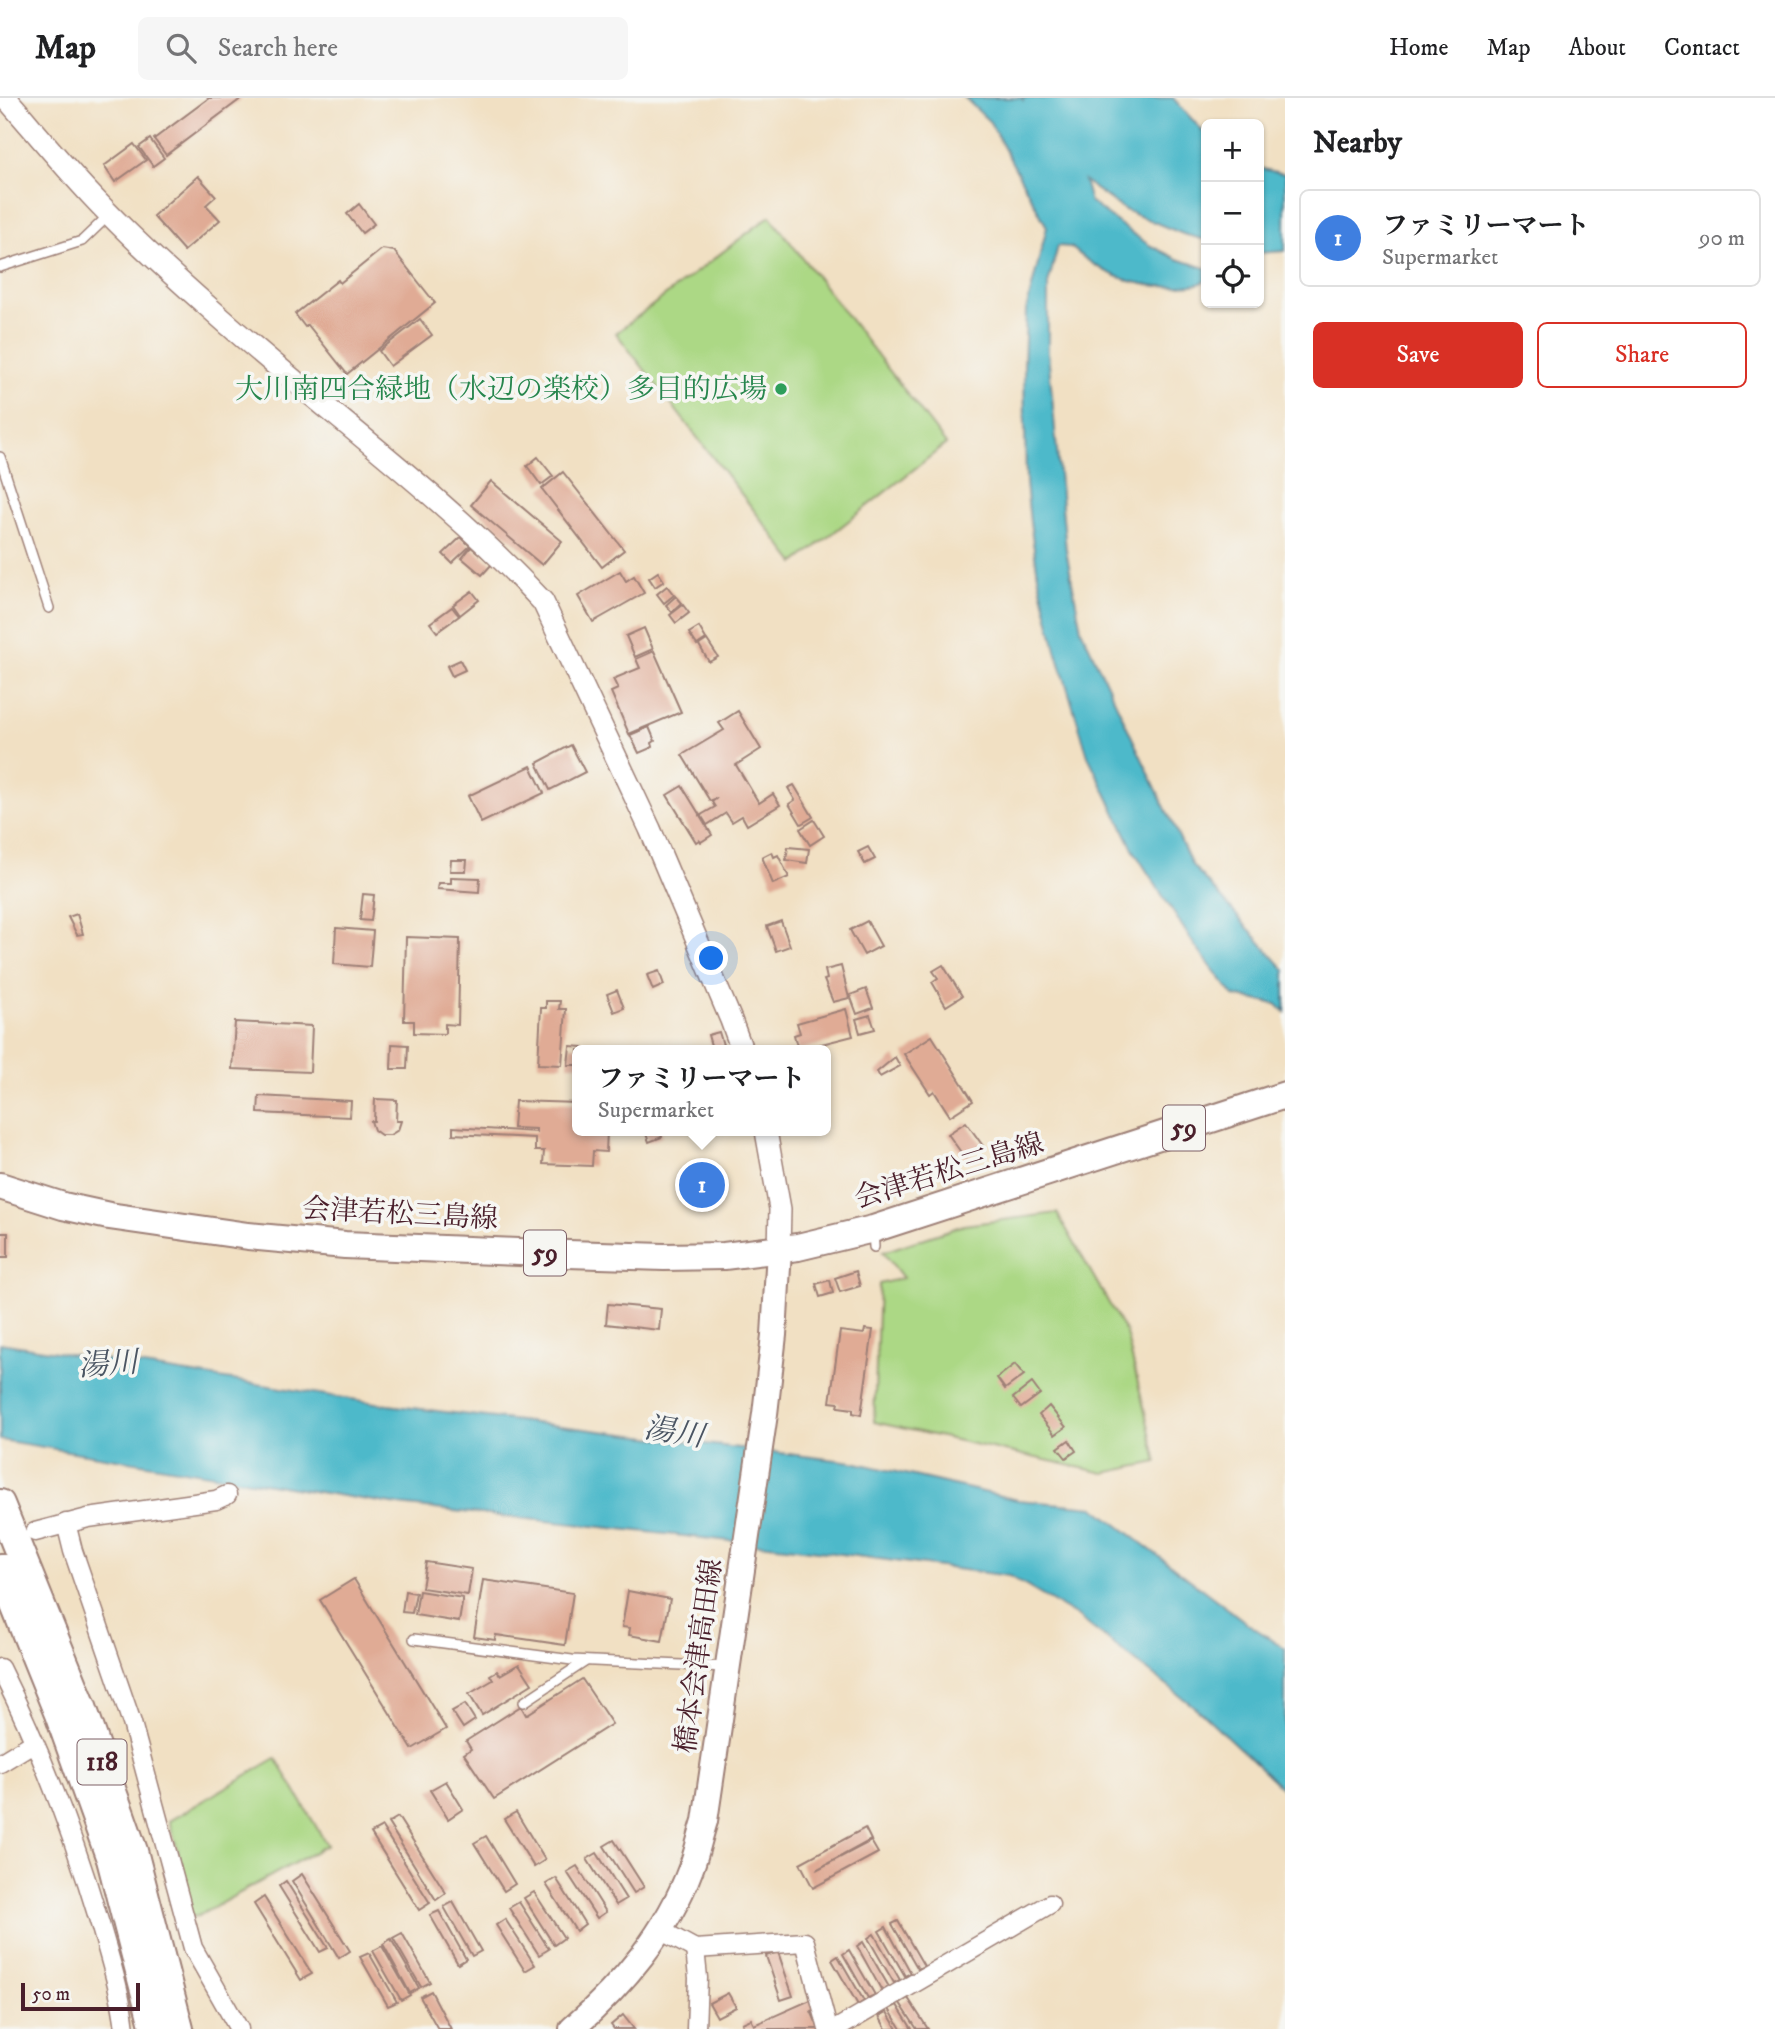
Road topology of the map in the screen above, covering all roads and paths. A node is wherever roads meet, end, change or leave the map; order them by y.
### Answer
1 (6, 98) edge
2 (110, 214) junction
3 (0, 267) edge
4 (0, 457) edge
5 (49, 608) dead end
6 (740, 1045) edge
7 (1285, 1096) edge
8 (767, 1136) edge
9 (0, 1186) edge
10 (779, 1250) junction
11 (227, 1495) dead end
12 (0, 1504) edge
13 (66, 1523) junction
14 (35, 1532) dead end
15 (0, 1567) edge
16 (414, 1639) dead end
17 (588, 1660) junction
18 (728, 1667) junction
19 (0, 1668) edge
20 (524, 1702) dead end
21 (33, 1743) junction
22 (0, 1763) edge
23 (1050, 1904) dead end
24 (660, 1930) junction
25 (695, 1949) junction
26 (125, 2029) edge
27 (155, 2029) edge
28 (179, 2029) edge
29 (239, 2029) edge
30 (572, 2029) edge
31 (696, 2029) edge
32 (828, 2029) edge
33 (836, 2029) edge

1 - 2 street
2 - 3 lane
2 - 6 street
4 - 5 lane
7 - 10 main road, 会津若松三島線 / 59
8 - 10 street
9 - 10 main road, 会津若松三島線 / 59
10 - 18 main road, 橋本会津高田線
11 - 13 street
12 - 28 highway, 118
13 - 14 street
13 - 29 street
15 - 27 highway, 118
16 - 17 lane
17 - 18 lane
17 - 20 lane
18 - 24 main road, 橋本会津高田線
19 - 21 street
21 - 22 street
21 - 26 street
23 - 33 street
24 - 25 street
24 - 30 main road, 橋本会津高田線
25 - 31 street
25 - 32 street

